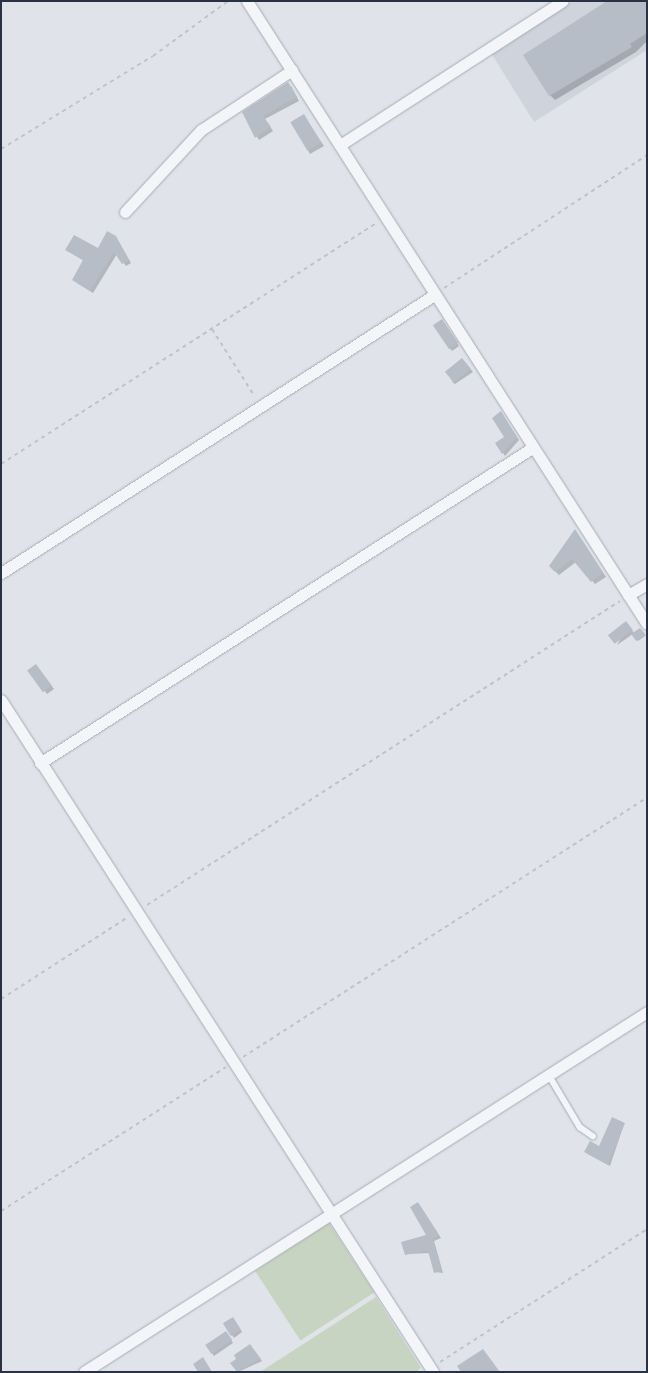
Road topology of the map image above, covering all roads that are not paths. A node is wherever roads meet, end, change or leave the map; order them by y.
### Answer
1 (247, 1) edge
2 (563, 1) edge
3 (292, 70) junction
4 (340, 145) junction
5 (126, 212) dead end
6 (434, 295) junction
7 (532, 448) junction
8 (1, 573) edge
9 (647, 584) edge
10 (628, 595) junction
11 (647, 624) edge
12 (1, 700) edge
13 (40, 762) junction
14 (647, 1012) edge
15 (549, 1075) junction
16 (592, 1136) dead end
17 (331, 1212) junction
18 (432, 1370) edge
19 (84, 1372) edge

1 - 3 street
2 - 4 street
3 - 4 street
3 - 5 street
4 - 6 street
6 - 7 street
6 - 8 street
7 - 10 street
7 - 13 street
9 - 10 street
10 - 11 street
12 - 13 street
13 - 17 street
14 - 15 street
15 - 16 lane
15 - 17 street
17 - 18 street
17 - 19 street

